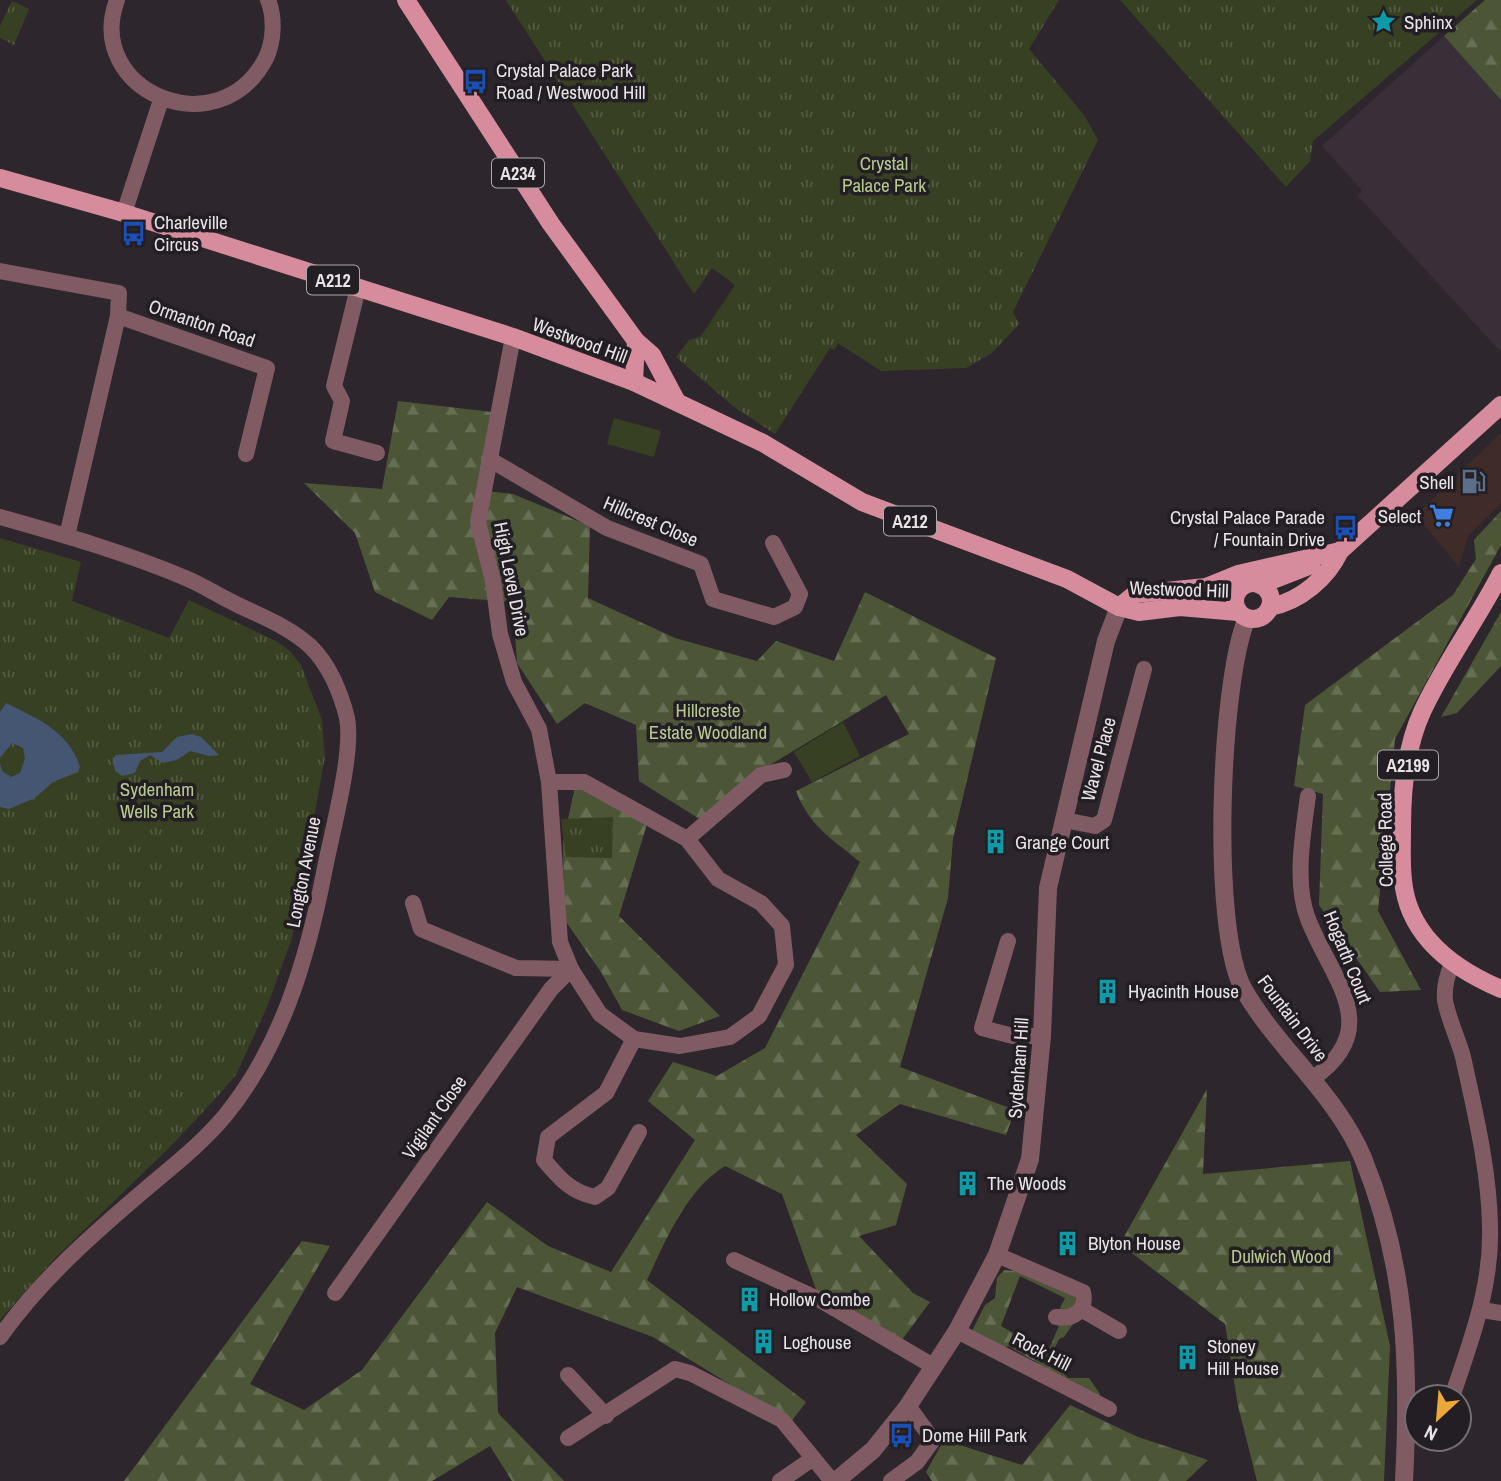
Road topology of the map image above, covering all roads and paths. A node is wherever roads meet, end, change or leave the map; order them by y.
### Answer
1 (117, 0) edge
2 (268, 0) edge
3 (406, 0) edge
4 (162, 100) junction
5 (0, 178) edge
6 (124, 213) junction
7 (0, 271) edge
8 (358, 288) junction
9 (118, 316) junction
10 (513, 337) junction
11 (636, 341) junction
12 (652, 355) junction
13 (634, 382) junction
14 (676, 400) junction
15 (1501, 405) edge
16 (702, 413) junction
17 (377, 453) dead end
18 (246, 454) dead end
19 (489, 459) junction
20 (0, 517) edge
21 (67, 536) junction
22 (773, 543) dead end
23 (1340, 551) junction
24 (1500, 577) edge
25 (1256, 578) junction
26 (1206, 587) junction
27 (1239, 591) junction
28 (1119, 607) junction
29 (1270, 607) junction
30 (1243, 615) junction
31 (1144, 669) dead end
32 (784, 770) dead end
33 (549, 782) junction
34 (1308, 796) dead end
35 (1064, 820) junction
36 (687, 839) junction
37 (413, 903) dead end
38 (1008, 941) dead end
39 (1452, 964) junction
40 (571, 969) junction
41 (1501, 989) edge
42 (1042, 1036) junction
43 (634, 1039) junction
44 (1312, 1079) junction
45 (639, 1132) dead end
46 (997, 1255) junction
47 (734, 1260) dead end
48 (335, 1293) dead end
49 (1080, 1310) junction
50 (1482, 1310) junction
51 (1501, 1313) edge
52 (1056, 1317) dead end
53 (957, 1331) junction
54 (1119, 1331) dead end
55 (0, 1337) edge
56 (933, 1366) junction
57 (568, 1375) dead end
58 (1409, 1383) edge
59 (1457, 1383) edge
60 (908, 1406) junction
61 (1109, 1409) dead end
62 (606, 1416) junction
63 (568, 1438) dead end
64 (1408, 1453) edge
65 (812, 1459) junction
66 (780, 1481) edge
67 (834, 1481) edge
68 (891, 1481) edge
69 (1404, 1481) edge

1 - 4 street
2 - 4 street
3 - 11 main road, A234
4 - 6 street
5 - 6 main road, Westwood Hill / A212
6 - 8 main road, Westwood Hill / A212
7 - 9 street, Ormanton Road
8 - 10 main road, Westwood Hill / A212
8 - 17 street
9 - 18 street, Ormanton Road
9 - 21 street, Ormanton Road
10 - 13 main road, Westwood Hill / A212
10 - 19 street, High Level Drive
11 - 12 main road, A234
11 - 13 main road
12 - 14 main road, A234
12 - 16 main road, A234
13 - 14 main road, Westwood Hill / A212
14 - 16 main road, Westwood Hill / A212
15 - 23 main road
16 - 28 main road, Westwood Hill / A212
19 - 22 street, Hillcrest Close
19 - 33 street, High Level Drive
20 - 21 street, Longton Avenue
21 - 55 street, Longton Avenue
23 - 25 main road
23 - 29 main road
24 - 39 main road, College Road / A2199
25 - 26 main road, Westwood Hill
25 - 27 main road
25 - 29 main road
26 - 27 main road
26 - 28 main road, Westwood Hill
27 - 30 main road
28 - 30 main road, Westwood Hill / A212
28 - 35 street, Sydenham Hill
29 - 30 main road
30 - 44 street, Fountain Drive
31 - 35 street, Wavel Place
32 - 36 street
33 - 36 street, High Level Drive
33 - 40 street, High Level Drive
34 - 44 street, Hogarth Court
35 - 42 street, Sydenham Hill
36 - 43 street, High Level Drive
37 - 40 street
38 - 42 street
39 - 41 main road, A2199
39 - 50 street
40 - 43 street, High Level Drive
40 - 48 street, Vigilant Close
42 - 46 street, Sydenham Hill
43 - 45 street
44 - 58 street, Fountain Drive
46 - 49 street
46 - 53 street, Sydenham Hill
47 - 56 street
49 - 52 street
49 - 54 street
50 - 51 street
50 - 59 street
53 - 56 street, Sydenham Hill
53 - 61 street, Rock Hill
56 - 60 street, Sydenham Hill
57 - 62 street
60 - 67 street, Sydenham Hill
60 - 68 street
62 - 63 street
62 - 65 street
64 - 69 street
65 - 66 street
65 - 67 street

